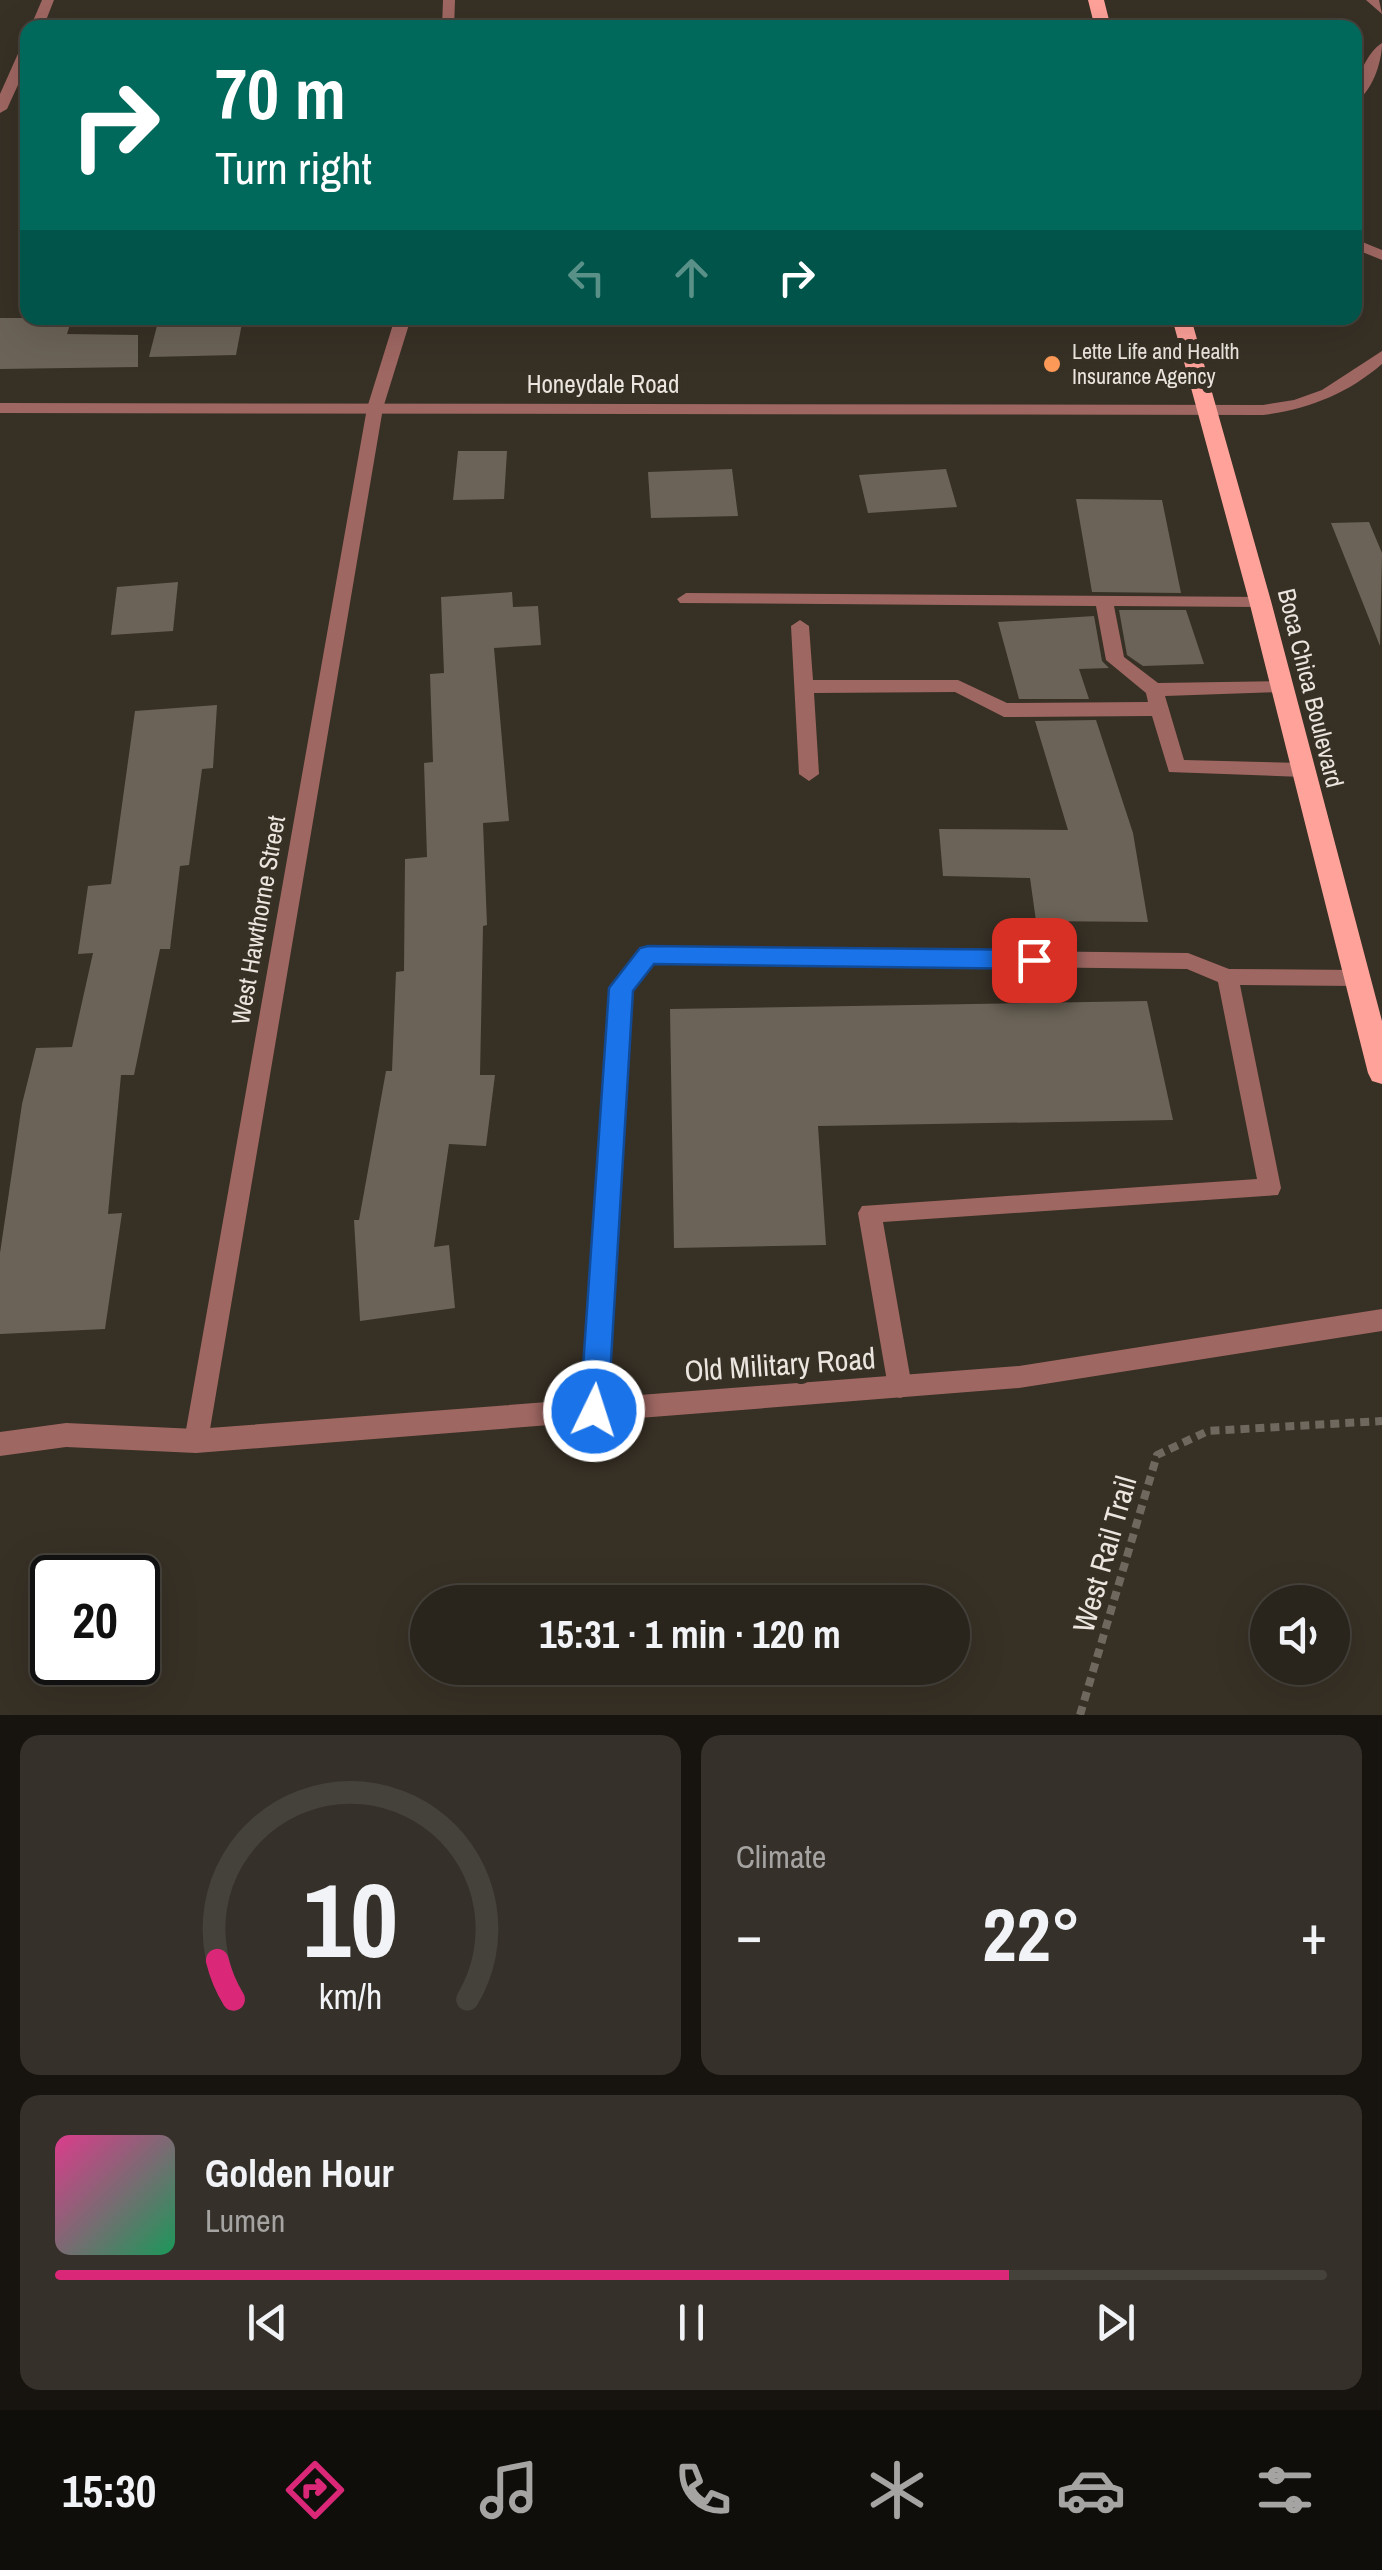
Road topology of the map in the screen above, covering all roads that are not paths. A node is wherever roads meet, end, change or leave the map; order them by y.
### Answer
1 (1372, 0) edge
2 (1382, 10) edge
3 (1382, 46) edge
4 (20, 64) edge
5 (1362, 85) edge
6 (0, 109) edge
7 (401, 325) edge
8 (1183, 325) edge
9 (1379, 363) edge
10 (0, 408) edge
11 (375, 408) junction
12 (1206, 409) junction
13 (686, 598) dead end
14 (1104, 600) junction
15 (1260, 601) junction
16 (800, 626) dead end
17 (1282, 686) junction
18 (804, 687) junction
19 (1157, 700) junction
20 (1303, 770) junction
21 (809, 774) dead end
22 (1228, 978) junction
23 (1358, 978) junction
24 (1382, 1073) edge
25 (1382, 1320) edge
26 (900, 1387) junction
27 (594, 1411) junction
28 (196, 1441) junction
29 (0, 1444) edge

1 - 2 street
3 - 5 street
4 - 6 street
7 - 11 street, West Hawthorne Street
8 - 12 main road, Boca Chica Boulevard
9 - 12 street, Honeydale Road
10 - 11 street, Honeydale Road
11 - 12 street, Honeydale Road
11 - 28 street, West Hawthorne Street
12 - 15 main road, Boca Chica Boulevard
13 - 14 street
14 - 15 street
14 - 19 street
15 - 17 main road, Boca Chica Boulevard
16 - 18 street
17 - 19 street
17 - 20 main road, Boca Chica Boulevard
18 - 19 street
18 - 21 street
19 - 20 street
20 - 23 main road, Boca Chica Boulevard
22 - 23 street
22 - 26 street
22 - 27 street
23 - 24 main road, Boca Chica Boulevard
25 - 26 street, Old Military Road
26 - 27 street, Old Military Road
27 - 28 street, Old Military Road
28 - 29 street, Old Military Road

